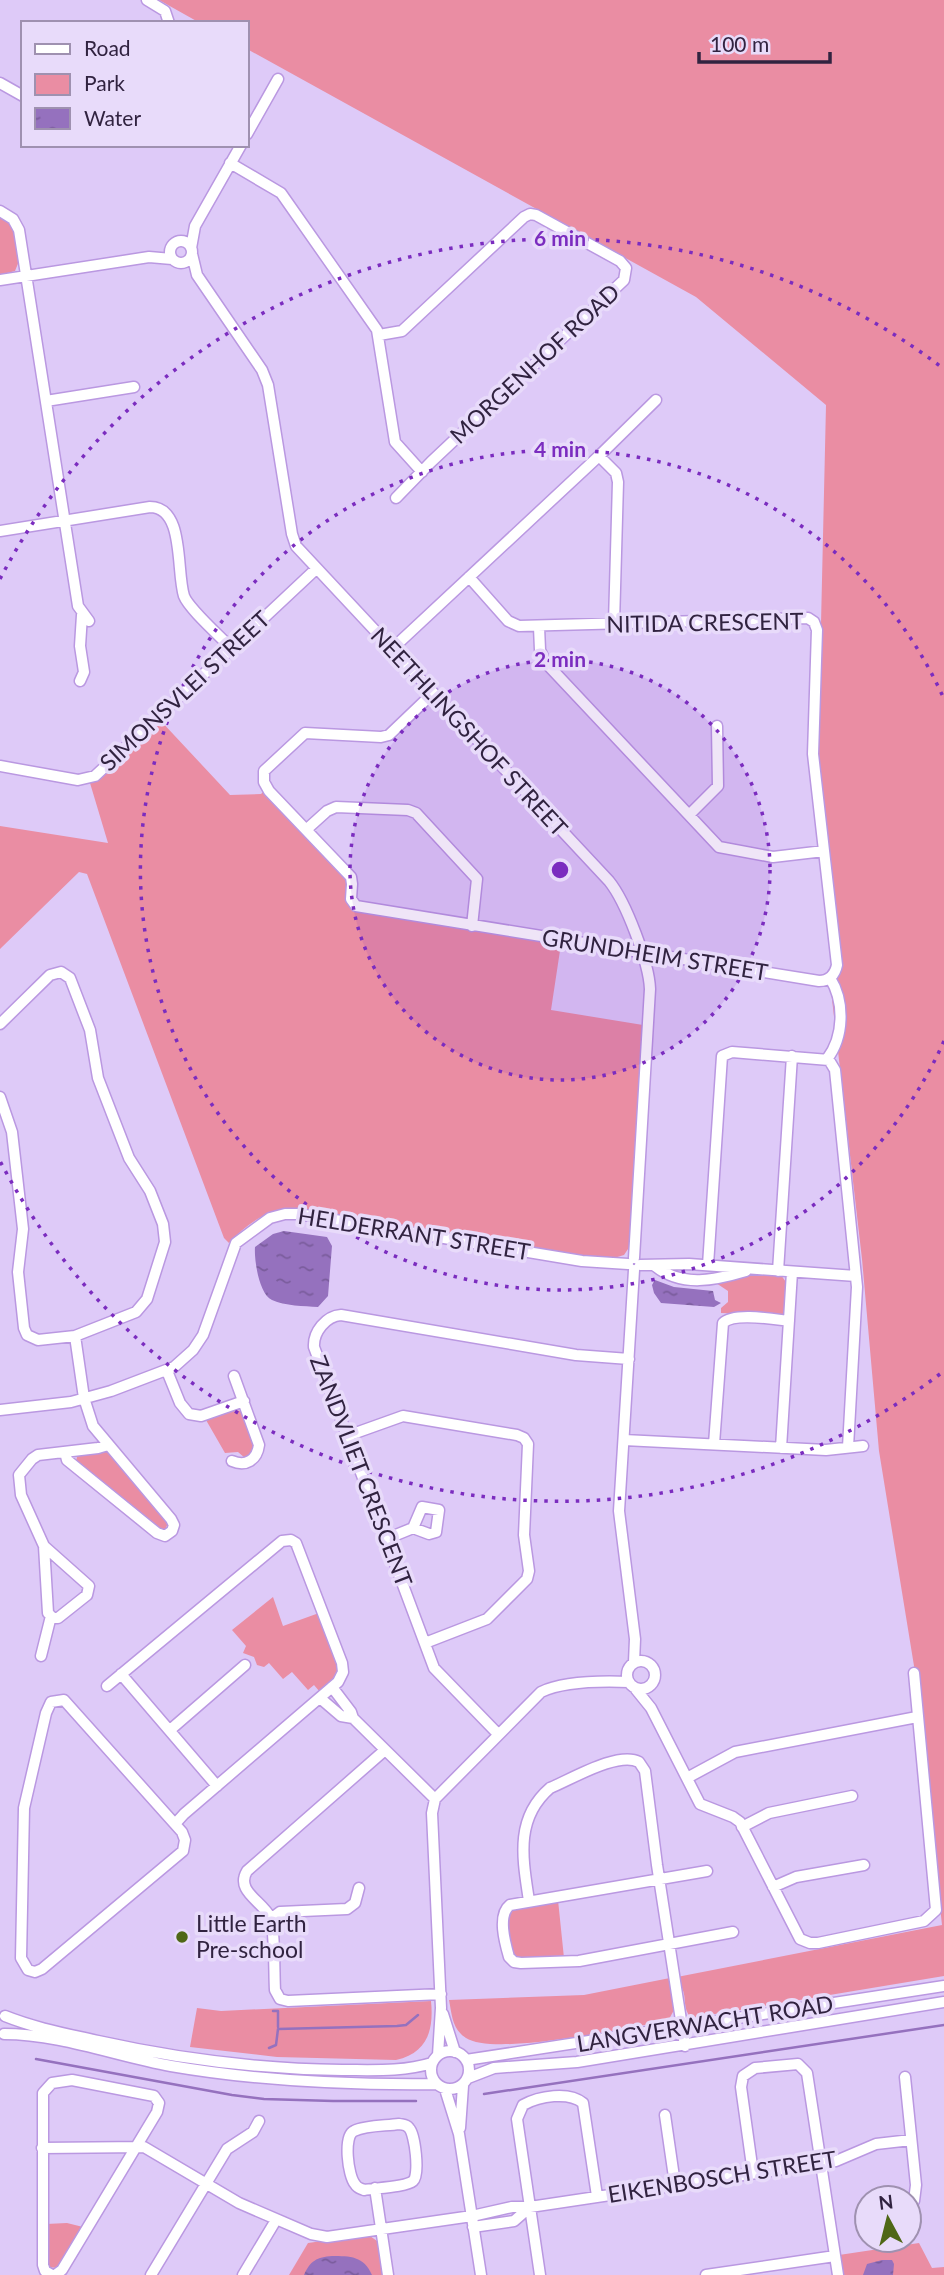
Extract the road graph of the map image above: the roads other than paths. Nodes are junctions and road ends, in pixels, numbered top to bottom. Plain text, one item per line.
1 (147, 0) edge
2 (168, 21) edge
3 (278, 79) dead end
4 (0, 83) edge
5 (21, 95) edge
6 (248, 132) edge
7 (240, 147) edge
8 (230, 163) junction
9 (0, 211) edge
10 (195, 226) junction
11 (174, 244) junction
12 (191, 251) junction
13 (149, 257) junction
14 (175, 261) junction
15 (197, 275) junction
16 (26, 276) junction
17 (0, 280) edge
18 (379, 335) junction
19 (134, 387) dead end
20 (656, 400) dead end
21 (46, 401) junction
22 (599, 456) junction
23 (422, 472) junction
24 (396, 498) dead end
25 (64, 521) junction
26 (0, 531) edge
27 (316, 569) junction
28 (469, 578) junction
29 (614, 623) junction
30 (539, 626) junction
31 (231, 648) junction
32 (392, 649) junction
33 (80, 681) dead end
34 (433, 694) junction
35 (717, 726) dead end
36 (0, 766) edge
37 (689, 815) junction
38 (307, 830) junction
39 (824, 851) junction
40 (472, 926) junction
41 (641, 953) junction
42 (830, 978) junction
43 (0, 1024) edge
44 (792, 1056) junction
45 (827, 1059) junction
46 (0, 1097) edge
47 (634, 1264) junction
48 (674, 1265) junction
49 (708, 1265) junction
50 (656, 1266) junction
51 (754, 1269) junction
52 (778, 1271) junction
53 (792, 1272) junction
54 (856, 1276) junction
55 (673, 1277) junction
56 (789, 1321) junction
57 (75, 1336) junction
58 (629, 1359) junction
59 (167, 1371) junction
60 (234, 1376) dead end
61 (84, 1398) junction
62 (244, 1401) junction
63 (0, 1410) edge
64 (347, 1436) junction
65 (624, 1440) junction
66 (714, 1444) junction
67 (108, 1445) junction
68 (863, 1446) dead end
69 (848, 1447) junction
70 (781, 1448) junction
71 (65, 1452) junction
72 (232, 1461) dead end
73 (413, 1528) dead end
74 (386, 1539) junction
75 (44, 1546) junction
76 (51, 1616) junction
77 (635, 1639) junction
78 (425, 1643) junction
79 (41, 1656) dead end
80 (649, 1662) junction
81 (245, 1665) dead end
82 (631, 1665) junction
83 (914, 1673) dead end
84 (121, 1674) junction
85 (604, 1681) junction
86 (653, 1683) junction
87 (632, 1685) junction
88 (107, 1686) dead end
89 (332, 1687) junction
90 (320, 1698) junction
91 (651, 1708) junction
92 (917, 1717) junction
93 (353, 1718) junction
94 (170, 1730) junction
95 (498, 1734) junction
96 (385, 1750) junction
97 (687, 1778) junction
98 (217, 1786) junction
99 (852, 1796) dead end
100 (435, 1799) junction
101 (175, 1824) junction
102 (743, 1827) junction
103 (863, 1865) dead end
104 (706, 1871) dead end
105 (660, 1879) junction
106 (359, 1888) dead end
107 (774, 1888) junction
108 (529, 1901) junction
109 (272, 1918) junction
110 (733, 1932) dead end
111 (669, 1944) junction
112 (944, 1986) edge
113 (441, 1994) junction
114 (944, 2002) edge
115 (442, 2008) junction
116 (3, 2011) edge
117 (682, 2028) junction
118 (1, 2038) edge
119 (685, 2046) junction
120 (456, 2052) junction
121 (435, 2059) junction
122 (466, 2060) junction
123 (905, 2077) dead end
124 (465, 2082) junction
125 (440, 2087) junction
126 (665, 2115) dead end
127 (259, 2121) dead end
128 (459, 2134) junction
129 (911, 2140) junction
130 (136, 2147) junction
131 (42, 2148) junction
132 (821, 2163) junction
133 (753, 2173) junction
134 (206, 2183) junction
135 (675, 2184) junction
136 (916, 2184) edge
137 (375, 2188) junction
138 (597, 2196) junction
139 (530, 2207) junction
140 (276, 2220) junction
141 (475, 2221) junction
142 (381, 2230) junction
143 (835, 2256) junction
144 (53, 2275) edge
145 (151, 2275) edge
146 (243, 2275) edge
147 (388, 2275) edge
148 (481, 2275) edge
149 (540, 2275) edge
150 (706, 2275) edge
151 (838, 2275) edge

1 - 2 street
3 - 6 street
4 - 5 street
7 - 8 street
8 - 10 street
8 - 18 street
9 - 16 street
10 - 11 street
10 - 12 street
11 - 12 street
11 - 13 street
11 - 14 street
12 - 14 street
12 - 15 street
13 - 14 street
13 - 16 street
14 - 15 street
15 - 27 street, NEETHLINGSHOF STREET
16 - 17 street
16 - 21 street
18 - 23 street
18 - 23 street, MORGENHOF ROAD
19 - 21 street
20 - 22 street
21 - 25 street
22 - 28 street
22 - 29 street
23 - 24 street, MORGENHOF ROAD
25 - 26 street
25 - 31 street
25 - 33 street
27 - 31 street, SIMONSVLEI STREET
27 - 32 street, NEETHLINGSHOF STREET
28 - 30 street, NITIDA CRESCENT
28 - 32 street
29 - 30 street, NITIDA CRESCENT
29 - 39 street, NITIDA CRESCENT
30 - 37 street
31 - 36 street, SIMONSVLEI STREET
32 - 34 street, NEETHLINGSHOF STREET
34 - 38 street
34 - 41 street, NEETHLINGSHOF STREET
35 - 37 street
37 - 39 street
38 - 40 street, GRUNDHEIM STREET
38 - 40 street
39 - 42 street
40 - 41 street, GRUNDHEIM STREET
41 - 42 street, GRUNDHEIM STREET
41 - 47 street, NEETHLINGSHOF STREET
42 - 45 street
43 - 57 street
44 - 45 street
44 - 49 street
44 - 52 street
45 - 54 street
46 - 57 street
47 - 50 street, HELDERRANT STREET
47 - 58 street, NEETHLINGSHOF STREET
47 - 59 street, HELDERRANT STREET
48 - 49 street, HELDERRANT STREET
48 - 50 street, HELDERRANT STREET
48 - 55 street
49 - 51 street, HELDERRANT STREET
50 - 55 street
51 - 52 street, HELDERRANT STREET
51 - 55 street
52 - 53 street, HELDERRANT STREET
53 - 54 street, HELDERRANT STREET
53 - 56 street
54 - 69 street
56 - 66 street
56 - 70 street
57 - 61 street
58 - 64 street, ZANDVLIET CRESCENT
58 - 65 street, NEETHLINGSHOF STREET
59 - 61 street, HELDERRANT STREET
59 - 62 street
60 - 62 street
61 - 63 street, HELDERRANT STREET
61 - 67 street
62 - 72 street
64 - 74 street, ZANDVLIET CRESCENT
64 - 78 street
65 - 66 street
65 - 77 street, NEETHLINGSHOF STREET
66 - 70 street
67 - 71 street
67 - 71 street
68 - 69 street
69 - 70 street
71 - 75 street
73 - 74 street
74 - 78 street, ZANDVLIET CRESCENT
75 - 76 street
75 - 76 street
76 - 79 street
77 - 80 street, NEETHLINGSHOF STREET
77 - 82 street, NEETHLINGSHOF STREET
78 - 95 street, ZANDVLIET CRESCENT
80 - 82 street
80 - 86 street
81 - 94 street
82 - 85 street
82 - 87 street
83 - 92 street
84 - 88 street
84 - 89 street
84 - 94 street
85 - 87 street
85 - 95 street
86 - 87 street
86 - 91 street
87 - 91 street
89 - 90 street
89 - 93 street
90 - 93 street
90 - 98 street
91 - 97 street
92 - 97 street
92 - 107 street
93 - 96 street
94 - 98 street
95 - 100 street
96 - 100 street
96 - 109 street
97 - 102 street
98 - 101 street
99 - 102 street
100 - 113 street
101 - 101 street
102 - 107 street
103 - 107 street
104 - 105 street
105 - 108 street
105 - 108 street
105 - 111 street
106 - 109 street
108 - 111 street
109 - 113 street
110 - 111 street
111 - 117 street
112 - 117 street, LANGVERWACHT ROAD
113 - 115 street
114 - 119 street, LANGVERWACHT ROAD
115 - 120 street
115 - 121 street
116 - 118 street
116 - 121 street
117 - 119 street
117 - 122 street, LANGVERWACHT ROAD
118 - 125 street
119 - 124 street, LANGVERWACHT ROAD
120 - 121 street
120 - 122 street
121 - 125 street
122 - 124 street
123 - 129 street
124 - 125 street
124 - 128 street
125 - 128 street
126 - 135 street
127 - 134 street
128 - 141 street
129 - 132 street, EIKENBOSCH STREET
129 - 136 street
130 - 131 street
130 - 131 street
130 - 134 street, EIKENBOSCH STREET
130 - 144 street
131 - 144 street
132 - 133 street, EIKENBOSCH STREET
132 - 133 street
132 - 143 street
133 - 135 street, EIKENBOSCH STREET
134 - 140 street, EIKENBOSCH STREET
134 - 145 street
135 - 138 street, EIKENBOSCH STREET
137 - 137 street
137 - 142 street
138 - 139 street, EIKENBOSCH STREET
138 - 139 street
139 - 141 street, EIKENBOSCH STREET
139 - 149 street
140 - 142 street, EIKENBOSCH STREET
140 - 146 street
141 - 142 street, EIKENBOSCH STREET
141 - 148 street
142 - 147 street
143 - 150 street
143 - 151 street

